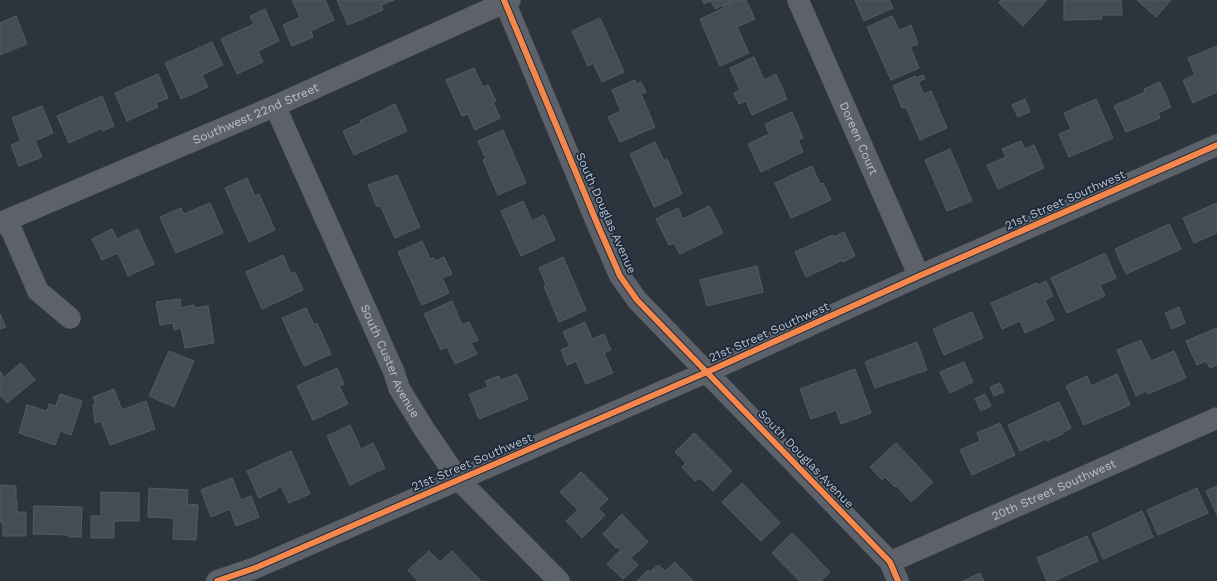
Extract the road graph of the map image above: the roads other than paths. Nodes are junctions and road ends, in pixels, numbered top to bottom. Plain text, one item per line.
1 (798, 0) edge
2 (506, 1) edge
3 (275, 106) junction
4 (1217, 144) edge
5 (3, 221) edge
6 (919, 276) junction
7 (70, 318) dead end
8 (707, 372) junction
9 (1217, 418) edge
10 (459, 480) junction
11 (890, 562) junction
12 (258, 574) edge
13 (217, 581) edge
14 (559, 581) edge
15 (898, 581) edge

1 - 6 street, Doreen Court
2 - 3 street, Southwest 22nd Street
2 - 8 street, South Douglas Avenue
3 - 5 street, Southwest 22nd Street
3 - 10 street, South Custer Avenue
4 - 6 street, 21st Street Southwest
5 - 7 street
6 - 8 street, 21st Street Southwest
8 - 10 street, 21st Street Southwest
8 - 11 street, South Douglas Avenue
9 - 11 street, 20th Street Southwest
10 - 12 street, 21st Street Southwest
10 - 14 street, South Custer Avenue
11 - 15 street, South Douglas Avenue
12 - 13 street, 21st Street Southwest

